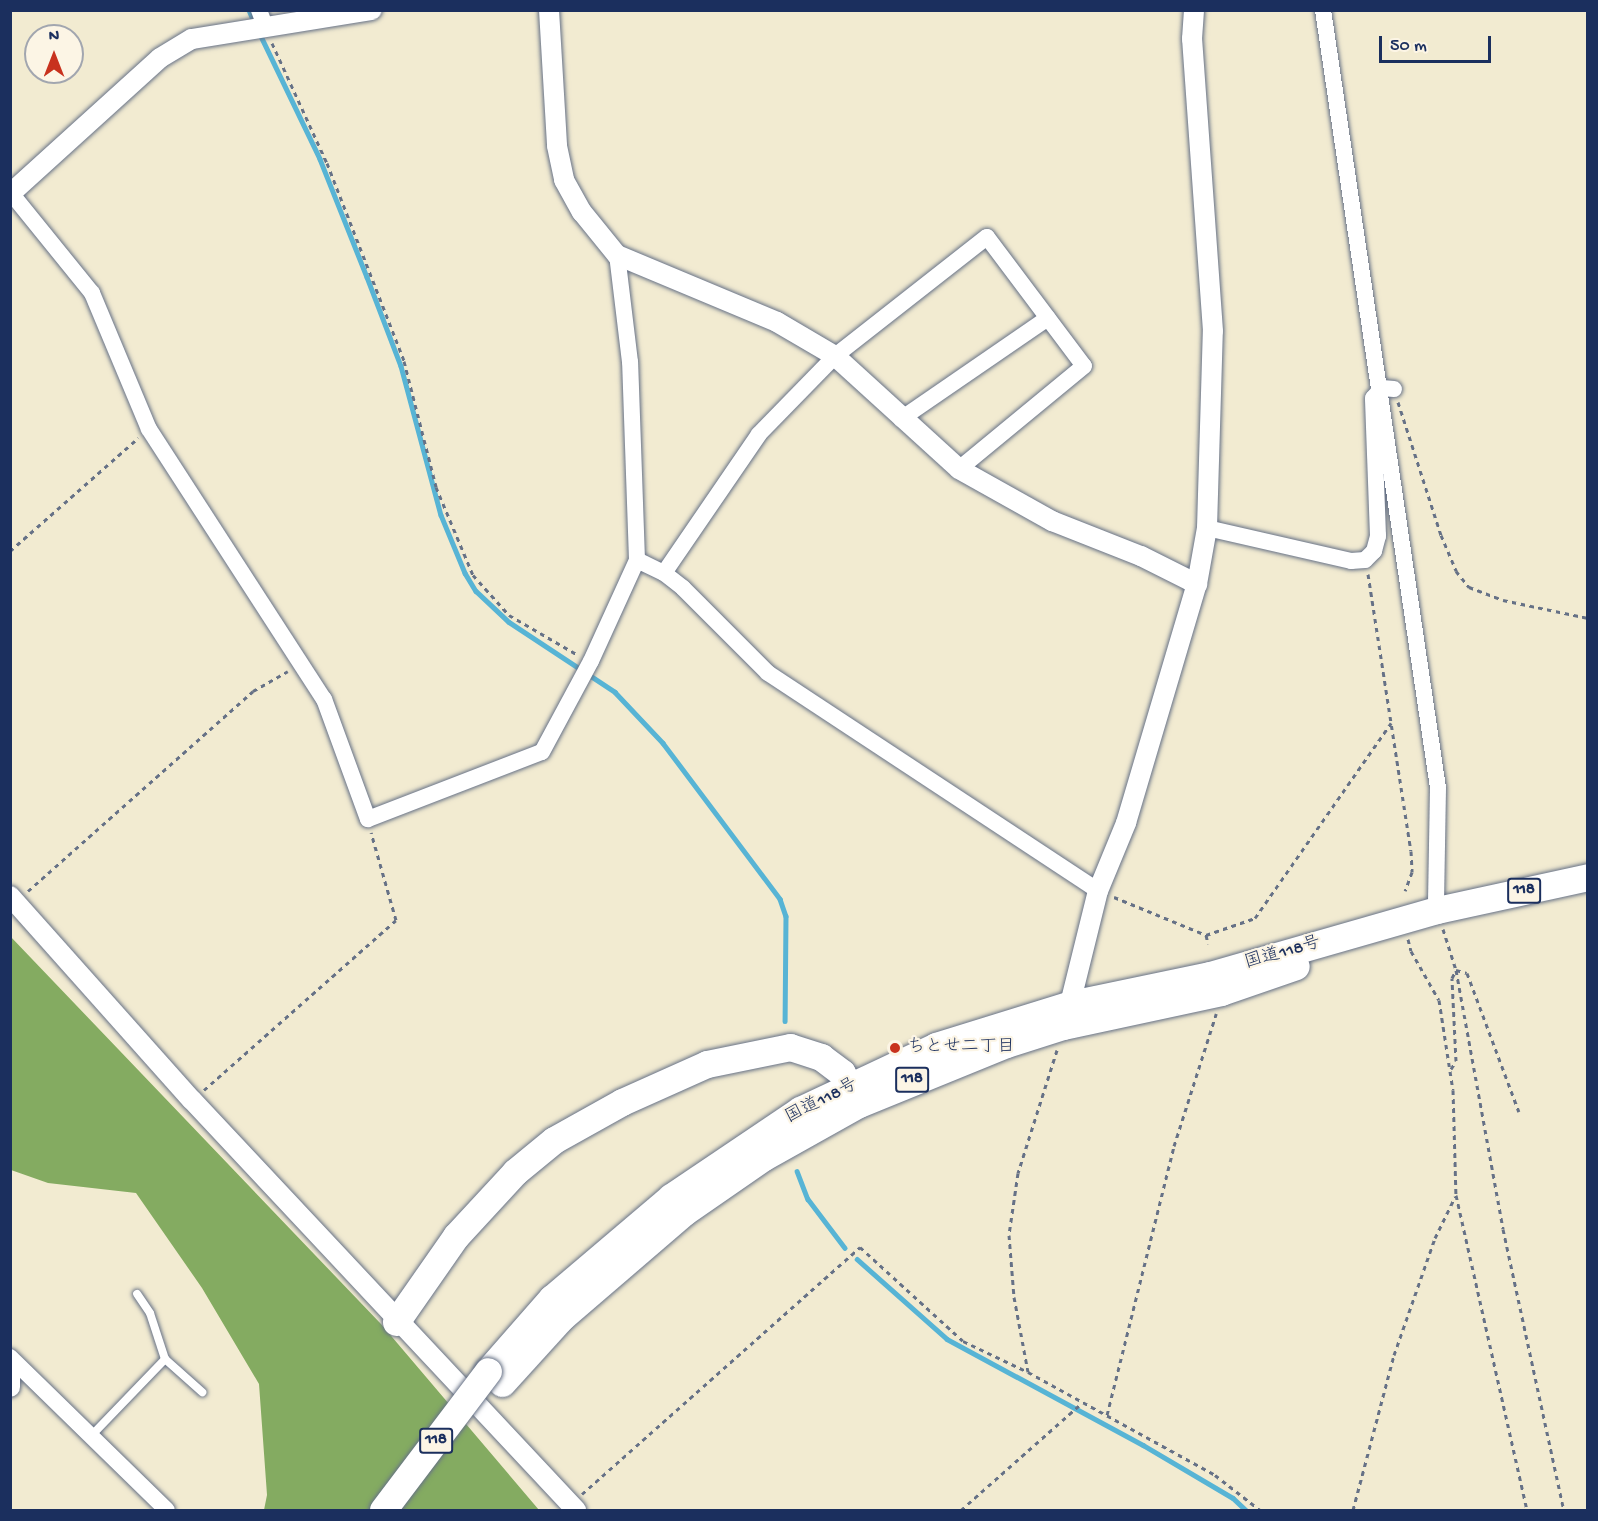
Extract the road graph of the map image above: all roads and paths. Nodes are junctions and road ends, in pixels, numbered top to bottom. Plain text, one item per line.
1 (372, 10) edge
2 (549, 10) edge
3 (1194, 10) edge
4 (1323, 10) edge
5 (258, 23) edge
6 (11, 194) edge
7 (617, 255) junction
8 (1048, 318) junction
9 (835, 356) junction
10 (1388, 389) junction
11 (901, 419) junction
12 (149, 429) junction
13 (959, 469) junction
14 (1207, 528) junction
15 (10, 551) edge
16 (637, 560) junction
17 (1365, 561) junction
18 (664, 573) junction
19 (1197, 584) junction
20 (1587, 618) edge
21 (303, 663) junction
22 (588, 667) junction
23 (1391, 723) junction
24 (368, 819) junction
25 (1587, 877) edge
26 (1098, 891) junction
27 (1406, 891) dead end
28 (14, 899) edge
29 (1445, 905) junction
30 (1403, 927) junction
31 (1206, 935) junction
32 (1208, 944) dead end
33 (1456, 970) junction
34 (1217, 1009) dead end
35 (1067, 1015) junction
36 (1451, 1069) junction
37 (855, 1095) junction
38 (192, 1100) junction
39 (1518, 1112) dead end
40 (1456, 1196) junction
41 (138, 1294) dead end
42 (396, 1322) junction
43 (10, 1357) edge
44 (165, 1359) junction
45 (10, 1367) edge
46 (1028, 1372) junction
47 (495, 1377) junction
48 (10, 1387) edge
49 (202, 1392) dead end
50 (1082, 1403) junction
51 (1107, 1416) junction
52 (92, 1436) junction
53 (574, 1508) edge
54 (168, 1510) edge
55 (383, 1510) edge
56 (406, 1510) edge
57 (961, 1510) edge
58 (1260, 1510) edge
59 (1353, 1510) edge
60 (1527, 1510) edge
61 (1564, 1510) edge

1 - 5 street
2 - 7 street
3 - 14 street
4 - 10 street
5 - 6 street
5 - 22 path
6 - 12 street
7 - 9 street
7 - 16 street
8 - 9 street
8 - 11 street
8 - 13 street
9 - 11 street
9 - 18 street
10 - 17 street
10 - 20 path
10 - 29 street
11 - 13 street
12 - 15 path
12 - 21 street
13 - 19 street
14 - 17 street
14 - 19 street
16 - 18 street
16 - 22 street
17 - 23 path
18 - 26 street
19 - 26 street
21 - 24 street
21 - 28 path
22 - 24 street
23 - 27 path
23 - 31 path
24 - 38 path
25 - 29 highway, 国道118号 / 118
26 - 31 path
26 - 35 street
28 - 38 street
29 - 30 highway, 国道118号 / 118
29 - 33 path
30 - 35 highway, 国道118号 / 118
30 - 36 path
31 - 32 path
33 - 36 path
33 - 39 path
33 - 61 path
34 - 51 path
35 - 37 highway, 国道118号 / 118
35 - 46 path
36 - 40 path
37 - 42 highway
37 - 47 highway, 国道118号 / 118
38 - 42 street
40 - 59 path
40 - 60 path
41 - 44 lane
42 - 53 street
43 - 52 street
44 - 49 lane
44 - 52 lane
45 - 48 street
46 - 50 path
46 - 53 path
47 - 55 highway, 国道118号 / 118, bridge
47 - 56 highway, 国道118号 / 118
50 - 51 path
50 - 57 path
51 - 58 path
52 - 54 street

